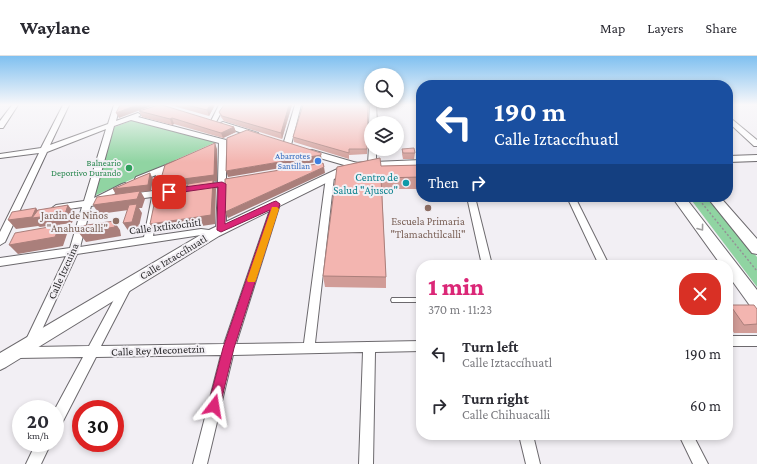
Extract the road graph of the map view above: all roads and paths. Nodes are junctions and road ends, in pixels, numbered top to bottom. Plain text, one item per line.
1 (57, 124) edge
2 (115, 124) edge
3 (159, 124) edge
4 (222, 124) edge
5 (294, 124) edge
6 (735, 124) edge
7 (110, 126) junction
8 (247, 132) junction
9 (260, 136) edge
10 (229, 140) junction
11 (757, 144) edge
12 (209, 148) edge
13 (45, 150) junction
14 (0, 156) edge
15 (372, 156) edge
16 (757, 158) edge
17 (733, 159) edge
18 (182, 160) edge
19 (347, 163) junction
20 (416, 163) edge
21 (372, 164) junction
22 (161, 169) junction
23 (326, 171) junction
24 (225, 182) junction
25 (156, 194) junction
26 (472, 202) edge
27 (573, 202) edge
28 (682, 202) edge
29 (701, 202) edge
30 (717, 202) edge
31 (89, 203) junction
32 (276, 204) junction
33 (43, 210) edge
34 (217, 231) junction
35 (148, 239) junction
36 (0, 242) edge
37 (757, 249) edge
38 (74, 250) junction
39 (486, 260) edge
40 (602, 260) edge
41 (725, 260) edge
42 (0, 262) edge
43 (733, 270) edge
44 (757, 271) edge
45 (129, 283) junction
46 (394, 300) dead end
47 (416, 300) edge
48 (757, 302) edge
49 (733, 341) edge
50 (757, 341) edge
51 (30, 344) junction
52 (369, 346) junction
53 (416, 346) edge
54 (309, 347) junction
55 (229, 348) junction
56 (92, 352) junction
57 (15, 353) junction
58 (0, 362) edge
59 (64, 405) edge
60 (527, 440) edge
61 (689, 440) edge
62 (39, 452) edge
63 (33, 464) edge
64 (200, 464) edge
65 (366, 464) edge
66 (533, 464) edge
67 (701, 464) edge

1 - 13 street
2 - 7 street
3 - 10 street
4 - 8 street
5 - 19 street
6 - 11 street
7 - 13 street
7 - 31 street, Calle Itzcuina
8 - 9 street
8 - 10 street
10 - 12 street
10 - 24 street
13 - 14 street
13 - 36 street
15 - 21 street
16 - 17 street
18 - 22 street
19 - 21 street
19 - 23 street, Calle Iztaccíhuatl
20 - 21 street
22 - 25 street
22 - 31 street
23 - 32 street, Calle Iztaccíhuatl
23 - 54 street
24 - 25 street
24 - 34 street
25 - 31 street
25 - 35 street
26 - 39 street
27 - 40 street
28 -> 41 main road
29 - 44 path
30 - 37 main road
31 - 33 street
31 - 38 street, Calle Itzcuina
32 - 34 street, Calle Iztaccíhuatl
32 - 55 street
34 - 35 street, Calle Ixtlixóchitl
34 - 45 street, Calle Iztaccíhuatl
35 - 38 street, Calle Ixtlixóchitl
38 - 42 street, Calle Ixtlixóchitl
38 - 51 street, Calle Itzcuina
43 -> 48 main road
45 - 51 street, Calle Iztaccíhuatl
45 - 56 street
46 - 47 lane
49 - 50 street
51 - 57 street, Calle Iztaccíhuatl
52 - 53 street, Calle Rey Meconetzin
52 - 54 street, Calle Rey Meconetzin
52 - 65 street
54 - 55 street, Calle Rey Meconetzin
55 - 56 street, Calle Rey Meconetzin
55 - 64 street
56 - 57 street, Calle Rey Meconetzin
56 - 59 street
57 - 58 street, Calle Iztaccíhuatl
60 - 66 street
61 - 67 street
62 - 63 street

